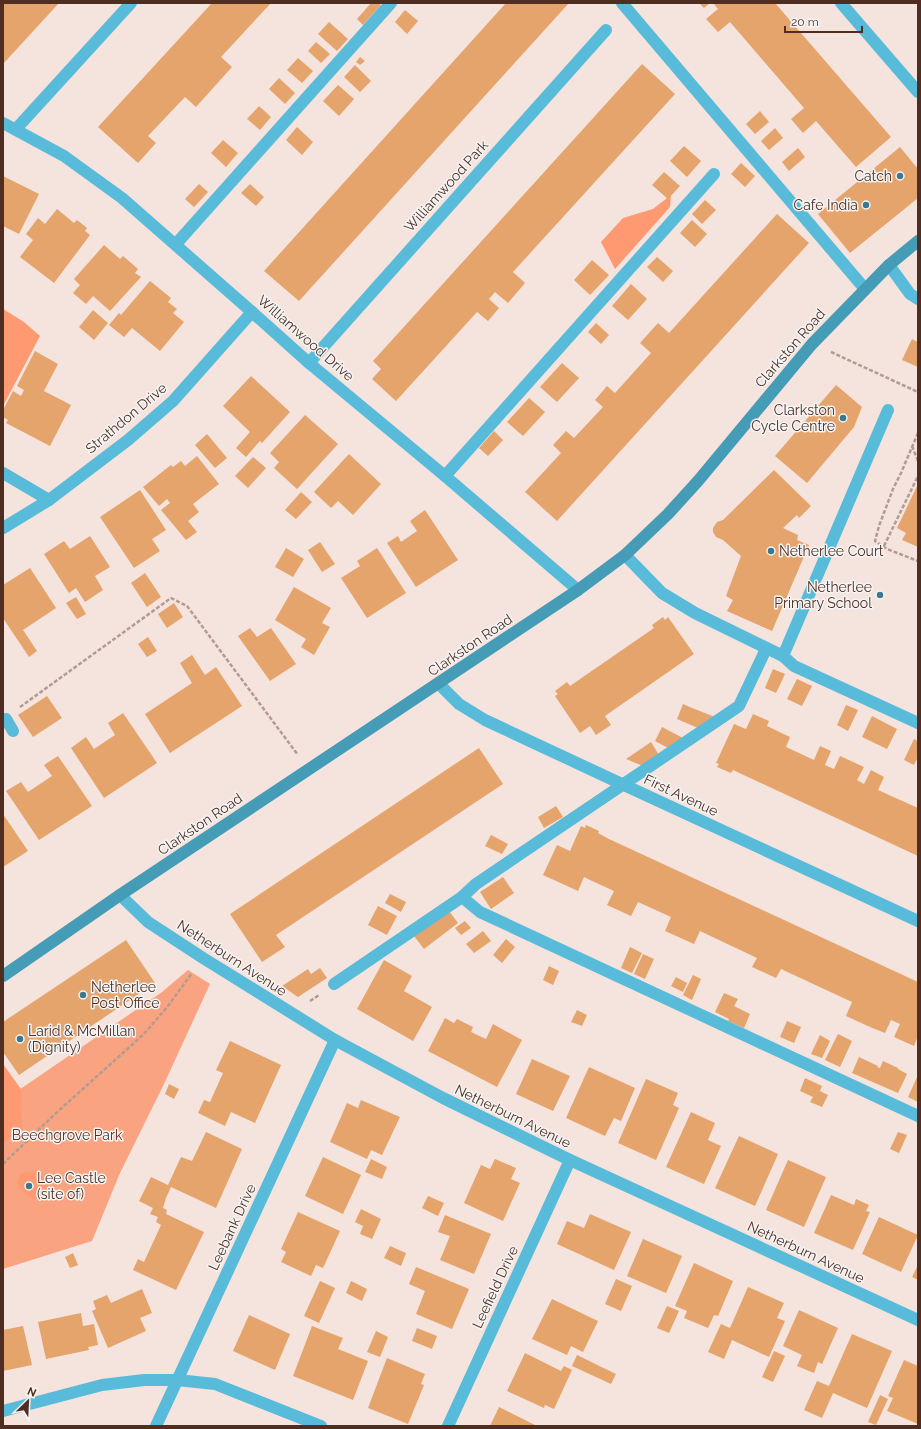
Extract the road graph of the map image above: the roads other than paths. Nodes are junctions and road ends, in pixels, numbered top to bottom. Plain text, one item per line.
1 (131, 3) edge
2 (391, 3) edge
3 (622, 3) edge
4 (841, 3) edge
5 (606, 30) dead end
6 (918, 92) edge
7 (3, 123) edge
8 (16, 129) junction
9 (714, 174) dead end
10 (918, 241) edge
11 (176, 244) junction
12 (889, 264) junction
13 (865, 289) junction
14 (918, 299) edge
15 (252, 312) junction
16 (309, 363) junction
17 (888, 410) dead end
18 (3, 473) edge
19 (445, 476) junction
20 (49, 500) junction
21 (3, 528) edge
22 (625, 555) junction
23 (578, 590) junction
24 (766, 649) junction
25 (783, 656) junction
26 (439, 684) junction
27 (4, 719) edge
28 (918, 723) edge
29 (13, 731) dead end
30 (624, 785) junction
31 (120, 894) junction
32 (462, 897) junction
33 (918, 921) edge
34 (3, 976) edge
35 (334, 984) road end
36 (335, 1040) junction
37 (918, 1116) edge
38 (570, 1160) junction
39 (918, 1320) edge
40 (177, 1380) junction
41 (3, 1411) edge
42 (156, 1426) edge
43 (321, 1426) edge
44 (448, 1426) edge

1 - 8 street
2 - 11 street
3 - 13 street
4 - 6 street
5 - 16 street, Williamwood Park
7 - 8 street, Williamwood Drive
8 - 11 street, Williamwood Drive
9 - 19 street
10 - 12 main road, Clarkston Road
11 - 15 street, Williamwood Drive
12 - 13 main road, Clarkston Road
12 - 14 street
13 - 22 main road, Clarkston Road
15 - 16 street, Williamwood Drive
15 - 20 street, Strathdon Drive
16 - 19 street, Williamwood Drive
17 - 25 street
18 - 20 street
19 - 23 street, Williamwood Drive
20 - 21 street, Strathdon Drive
22 - 23 main road, Clarkston Road
22 - 24 street
23 - 26 main road, Clarkston Road
24 - 25 street
24 - 30 street
25 - 28 street
26 - 30 street, First Avenue
26 - 31 main road, Clarkston Road
27 - 29 street
30 - 32 street
30 - 33 street, First Avenue
31 - 34 main road, Clarkston Road
31 - 36 street, Netherburn Avenue
32 - 35 street
32 - 37 street
36 - 38 street, Netherburn Avenue
36 - 40 street, Leebank Drive
38 - 39 street, Netherburn Avenue
38 - 44 street, Leefield Drive
40 - 41 street
40 - 42 street, Leebank Drive
40 - 43 street

